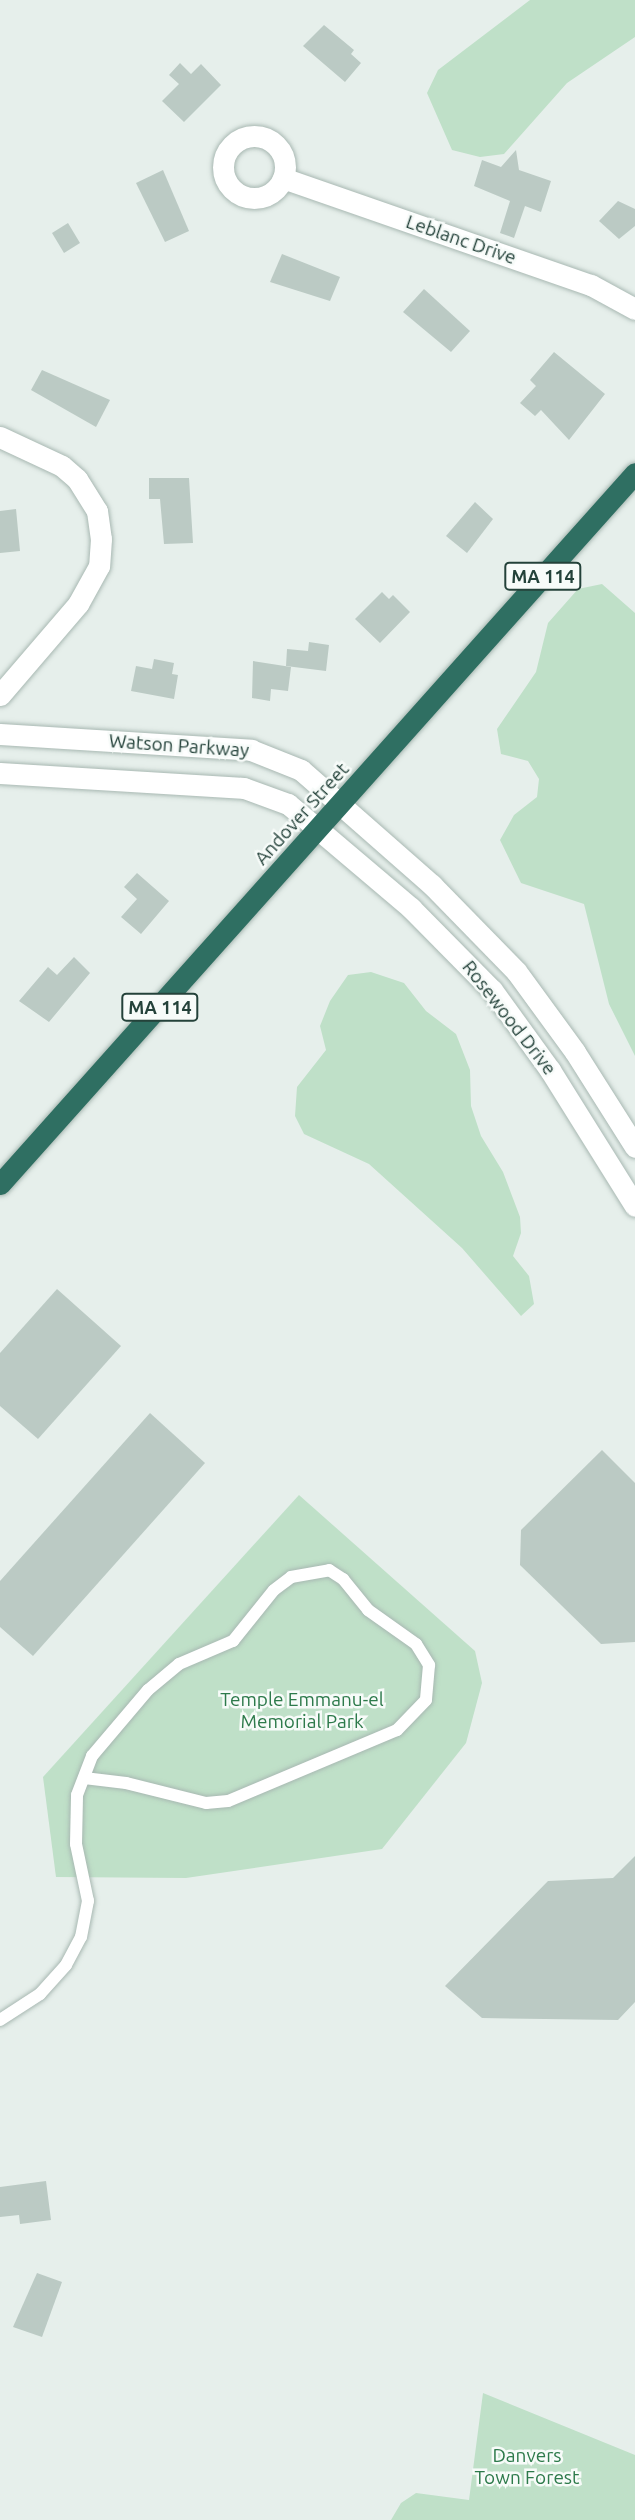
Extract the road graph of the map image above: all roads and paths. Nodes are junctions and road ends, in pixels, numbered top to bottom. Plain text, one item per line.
1 (283, 178) dead end
2 (635, 309) edge
3 (0, 437) edge
4 (635, 473) edge
5 (0, 695) edge
6 (0, 734) edge
7 (0, 773) edge
8 (341, 805) junction
9 (319, 830) junction
10 (635, 1147) edge
11 (0, 1184) edge
12 (635, 1206) edge
13 (84, 1778) junction
14 (0, 2020) edge

1 - 2 street, Leblanc Drive
3 - 5 street
4 - 8 highway, Andover Street / MA 114
6 - 8 street, Watson Parkway
7 - 9 street, Watson Parkway
8 - 9 highway, Andover Street / MA 114
8 - 10 street, Rosewood Drive
9 - 11 highway, Andover Street / MA 114
9 - 12 street, Rosewood Drive
13 - 13 lane
13 - 14 lane

